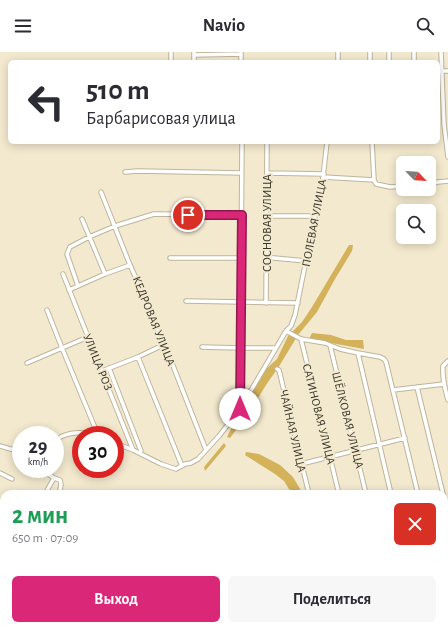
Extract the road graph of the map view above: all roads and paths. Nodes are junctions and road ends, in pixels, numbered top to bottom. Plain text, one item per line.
1 (441, 52) edge
2 (241, 53) edge
3 (194, 54) edge
4 (440, 71) edge
5 (448, 71) edge
6 (242, 144) edge
7 (267, 144) edge
8 (327, 144) edge
9 (372, 144) edge
10 (448, 158) edge
11 (125, 172) dead end
12 (242, 173) junction
13 (267, 173) junction
14 (324, 175) junction
15 (374, 180) junction
16 (448, 181) edge
17 (436, 182) edge
18 (396, 187) edge
19 (101, 192) dead end
20 (242, 215) junction
21 (267, 216) junction
22 (315, 216) junction
23 (82, 219) dead end
24 (115, 226) junction
25 (89, 237) junction
26 (170, 258) dead end
27 (242, 258) junction
28 (267, 258) junction
29 (306, 261) junction
30 (130, 265) junction
31 (63, 274) dead end
32 (104, 274) junction
33 (78, 286) junction
34 (69, 290) junction
35 (186, 301) dead end
36 (241, 303) junction
37 (266, 303) junction
38 (298, 303) junction
39 (47, 310) dead end
40 (286, 331) junction
41 (88, 337) junction
42 (301, 339) junction
43 (163, 345) junction
44 (330, 345) junction
45 (202, 347) dead end
46 (62, 348) junction
47 (240, 348) junction
48 (276, 348) junction
49 (358, 354) junction
50 (138, 357) junction
51 (448, 361) edge
52 (27, 363) dead end
53 (109, 368) junction
54 (277, 369) dead end
55 (102, 371) junction
56 (444, 384) junction
57 (417, 387) junction
58 (393, 390) junction
59 (448, 400) edge
60 (240, 409) junction
61 (94, 426) edge
62 (405, 438) junction
63 (380, 444) junction
64 (0, 446) edge
65 (124, 446) edge
66 (12, 449) edge
67 (133, 450) junction
68 (206, 450) junction
69 (141, 451) dead end
70 (355, 451) junction
71 (330, 457) junction
72 (301, 464) junction
73 (182, 466) junction
74 (0, 473) edge
75 (54, 478) joint
76 (12, 479) dead end
77 (47, 490) edge
78 (60, 490) edge
79 (307, 490) edge
80 (338, 490) edge
81 (365, 490) edge
82 (390, 490) edge
83 (417, 490) edge
84 (443, 490) edge
85 (0, 540) edge
86 (0, 557) edge

1 - 4 street
2 - 3 street
4 - 5 street
4 - 10 street
6 - 12 street
7 - 13 street, СОСНОВАЯ УЛИЦА
8 - 14 street, ПОЛЕВАЯ УЛИЦА
9 - 15 street
11 - 12 street
12 - 20 street
13 - 14 street
13 - 21 street, СОСНОВАЯ УЛИЦА
14 - 15 street
14 - 22 street, ПОЛЕВАЯ УЛИЦА
15 - 18 street
16 - 17 street
19 - 24 street, КЕДРОВАЯ УЛИЦА
20 - 24 street
20 - 27 street
21 - 22 street
21 - 28 street, СОСНОВАЯ УЛИЦА
22 - 29 street, ПОЛЕВАЯ УЛИЦА
23 - 25 street
24 - 25 street
24 - 30 street, КЕДРОВАЯ УЛИЦА
25 - 32 street
25 - 33 street
26 - 27 street
27 - 36 street
28 - 29 street
28 - 37 street, СОСНОВАЯ УЛИЦА
29 - 38 street, ПОЛЕВАЯ УЛИЦА
30 - 32 street
30 - 43 street, КЕДРОВАЯ УЛИЦА
31 - 34 street, УЛИЦА РОЗ
32 - 33 street
33 - 34 street
34 - 41 street, УЛИЦА РОЗ
35 - 36 street
36 - 37 street
36 - 47 street
37 - 38 street
38 - 40 street, ПОЛЕВАЯ УЛИЦА
39 - 46 street
40 - 42 street
40 - 48 street, ПОЛЕВАЯ УЛИЦА
41 - 46 street
41 - 55 street, УЛИЦА РОЗ
42 - 44 street
42 - 71 street, САТИНОВАЯ УЛИЦА
43 - 50 street
43 - 68 street, КЕДРОВАЯ УЛИЦА
44 - 49 street
44 - 70 street, ШЁЛКОВАЯ УЛИЦА
45 - 47 street
46 - 52 street
46 - 61 street
47 - 48 street
47 - 60 street
48 - 60 street, ПОЛЕВАЯ УЛИЦА
49 - 58 street
49 - 63 street
50 - 53 street
50 - 73 street
51 - 56 street
53 - 55 street
53 - 69 street, УЛИЦА РОЗ
54 - 72 street, ЧАЙНАЯ УЛИЦА
55 - 67 street, УЛИЦА РОЗ
56 - 57 street
56 - 59 street
57 - 58 street
57 - 84 street
58 - 62 street
60 - 68 street, ПОЛЕВАЯ УЛИЦА
62 - 63 street
62 - 83 street
63 - 70 street
63 - 82 street
64 - 66 street
65 - 67 street
67 - 73 street
68 - 73 street, ПОЛЕВАЯ УЛИЦА
70 - 71 street
70 - 81 street, ШЁЛКОВАЯ УЛИЦА
71 - 72 street
71 - 80 street, САТИНОВАЯ УЛИЦА
72 - 79 street, ЧАЙНАЯ УЛИЦА
74 - 76 street
75 - 77 street
75 - 78 street
85 - 86 street

